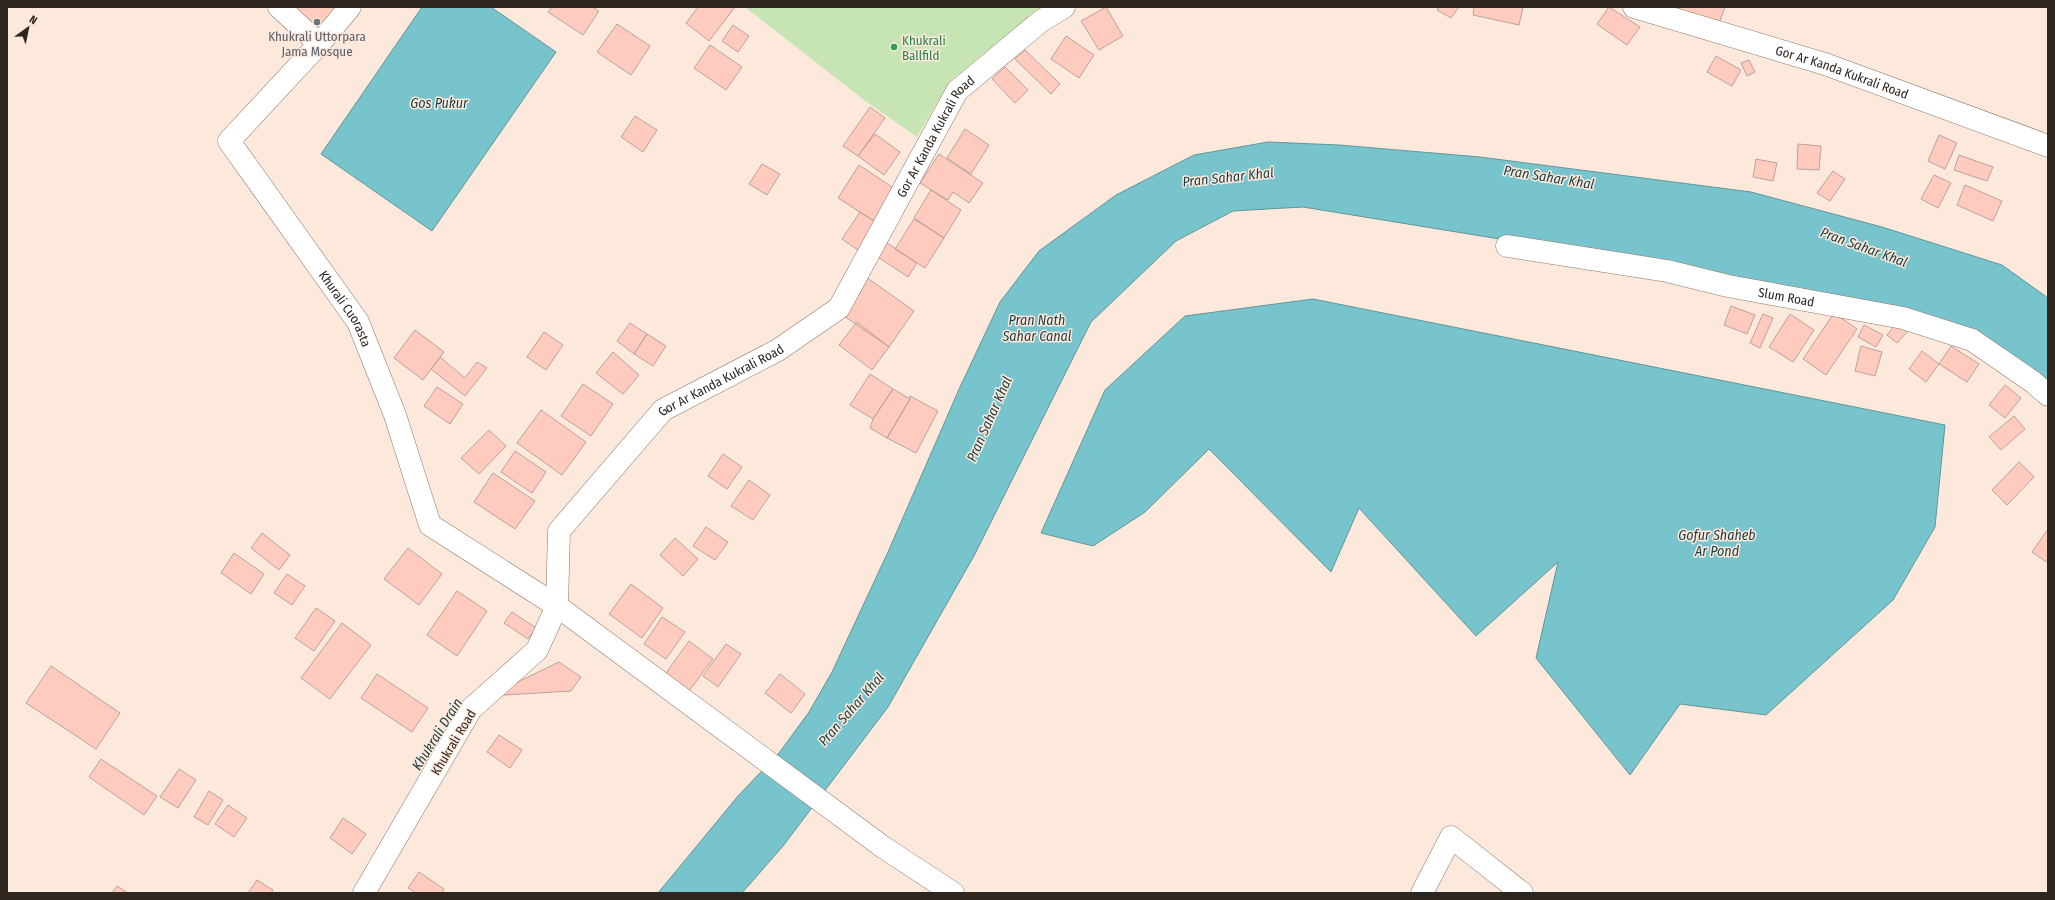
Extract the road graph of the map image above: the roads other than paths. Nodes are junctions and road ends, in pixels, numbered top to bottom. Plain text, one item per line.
1 (279, 7) edge
2 (350, 7) edge
3 (1064, 7) edge
4 (1634, 7) edge
5 (319, 44) junction
6 (2048, 146) edge
7 (1507, 246) dead end
8 (2048, 395) edge
9 (557, 606) junction
10 (364, 893) edge
11 (953, 893) edge
12 (1422, 893) edge
13 (1522, 893) edge

1 - 5 street
2 - 5 street, Khurali Cuorasta
3 - 9 street, Gor Ar Kanda Kukrali Road
4 - 6 street, Gor Ar Kanda Kukrali Road
5 - 9 street, Khurali Cuorasta
7 - 8 street, Slum Road
9 - 10 street, Khukrali Road
9 - 11 street
12 - 13 street

